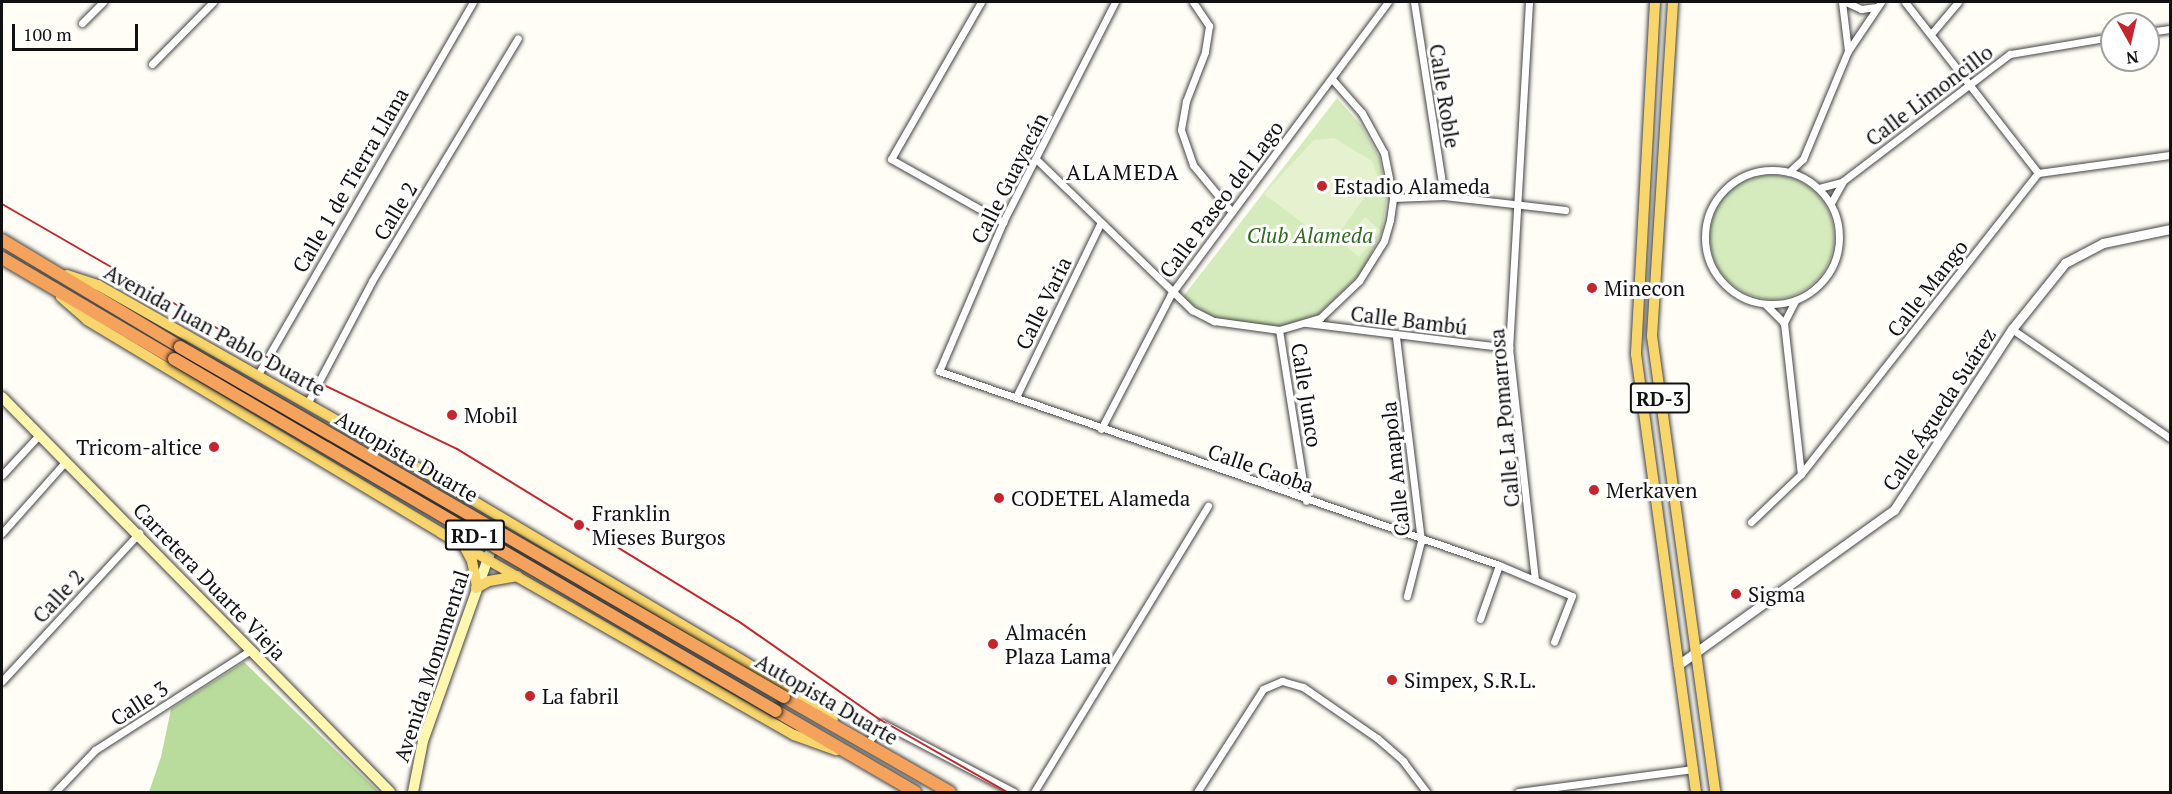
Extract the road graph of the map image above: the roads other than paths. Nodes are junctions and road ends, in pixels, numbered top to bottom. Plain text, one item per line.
1 (103, 2) edge
2 (213, 2) edge
3 (473, 2) edge
4 (981, 2) edge
5 (1114, 2) edge
6 (1194, 2) edge
7 (1388, 2) edge
8 (1414, 2) edge
9 (1529, 2) edge
10 (1655, 2) edge
11 (1673, 2) edge
12 (1844, 2) edge
13 (1905, 2) edge
14 (1958, 2) edge
15 (1880, 4) edge
16 (82, 23) dead end
17 (1931, 34) junction
18 (518, 38) dead end
19 (2100, 39) edge
20 (1848, 51) junction
21 (152, 64) dead end
22 (1332, 80) junction
23 (1971, 84) junction
24 (2170, 155) edge
25 (1803, 159) junction
26 (1037, 160) junction
27 (1789, 172) junction
28 (2038, 173) junction
29 (1806, 178) junction
30 (1843, 181) junction
31 (1819, 188) junction
32 (1444, 196) junction
33 (1393, 198) junction
34 (1831, 203) junction
35 (1517, 207) junction
36 (1565, 210) dead end
37 (1231, 211) junction
38 (1003, 222) junction
39 (1100, 224) junction
40 (2170, 229) edge
41 (2, 240) edge
42 (2, 258) edge
43 (51, 270) junction
44 (48, 285) junction
45 (1171, 294) junction
46 (1796, 300) junction
47 (1765, 304) junction
48 (1306, 323) junction
49 (1784, 323) junction
50 (2012, 329) junction
51 (1279, 330) junction
52 (1396, 337) junction
53 (1509, 348) junction
54 (939, 371) joint
55 (257, 376) junction
56 (2, 397) edge
57 (1016, 397) junction
58 (307, 404) junction
59 (1101, 429) junction
60 (39, 435) junction
61 (2170, 438) edge
62 (65, 462) junction
63 (1801, 474) junction
64 (2, 476) edge
65 (1306, 501) junction
66 (1208, 506) dead end
67 (502, 519) junction
68 (1751, 522) dead end
69 (2, 533) edge
70 (139, 533) junction
71 (1421, 541) junction
72 (464, 546) junction
73 (487, 558) junction
74 (1499, 565) junction
75 (519, 576) junction
76 (1535, 580) junction
77 (476, 587) junction
78 (1407, 596) dead end
79 (1480, 620) dead end
80 (1554, 642) dead end
81 (249, 651) junction
82 (1697, 652) junction
83 (1678, 665) junction
84 (2, 681) edge
85 (846, 732) junction
86 (867, 744) junction
87 (852, 756) junction
88 (1693, 769) junction
89 (55, 792) edge
90 (390, 792) edge
91 (413, 792) edge
92 (915, 792) edge
93 (950, 792) edge
94 (1014, 792) edge
95 (1034, 792) edge
96 (1197, 792) edge
97 (1426, 792) edge
98 (1518, 792) edge
99 (1696, 792) edge
100 (1715, 792) edge

1 - 16 street
2 - 21 street
3 - 55 street, Calle 1 de Tierra Llana
4 - 38 street
5 - 26 street, Calle Guayacán
6 - 37 street
7 - 22 street, Calle Paseo del Lago
8 - 32 street, Calle Roble
9 - 35 street, Calle La Pomarrosa
10 - 83 main road, RD-3
11 - 82 main road, RD-3
12 - 15 street
12 - 20 street
13 - 17 street
14 - 17 street
15 - 20 street
17 - 23 street
18 - 58 street, Calle 2
19 - 23 street, Calle Limoncillo
20 - 25 street
22 - 33 street
22 - 37 street, Calle Paseo del Lago
23 - 28 street
23 - 30 street, Calle Limoncillo
24 - 28 street
25 - 27 street
25 - 29 street
26 - 38 street, Calle Guayacán
26 - 39 street
27 - 29 street
27 - 47 street
28 - 63 street, Calle Mango
29 - 31 street
30 - 31 street, Calle Limoncillo
30 - 34 street, Calle Limoncillo
31 - 34 street
32 - 33 street
32 - 35 street
33 - 48 street
34 - 46 street
35 - 36 street
35 - 53 street, Calle La Pomarrosa
37 - 45 street, Calle Paseo del Lago
38 - 54 street, Calle Guayacán
39 - 45 street
39 - 57 street, Calle Varia
40 - 50 street, Calle Águeda Suárez
41 - 43 highway, Autopista Duarte / RD-1
42 - 44 highway, Autopista Duarte / RD-1
43 - 55 main road, Avenida Juan Pablo Duarte
43 - 85 highway, Autopista Duarte / RD-1, bridge
44 - 72 main road, Autopista Duarte
44 - 87 highway, Autopista Duarte / RD-1, bridge
45 - 51 street
45 - 59 street, Calle Paseo del Lago
46 - 47 street
46 - 49 street
47 - 49 street
48 - 51 street
48 - 52 street, Calle Bambú
49 - 63 street
50 - 61 street
50 - 82 street, Calle Águeda Suárez
51 - 65 street, Calle Junco
52 - 53 street, Calle Bambú
52 - 71 street, Calle Amapola
53 - 76 street, Calle La Pomarrosa
54 - 57 street, Calle Caoba
55 - 58 main road, Avenida Juan Pablo Duarte
56 - 60 main road, Carretera Duarte Vieja
57 - 59 street, Calle Caoba
58 - 67 main road, Avenida Juan Pablo Duarte
59 - 65 street, Calle Caoba
60 - 62 main road, Carretera Duarte Vieja
60 - 64 street
62 - 69 street
62 - 70 main road, Carretera Duarte Vieja
63 - 68 street, Calle Mango
65 - 71 street, Calle Caoba
66 - 95 street
67 - 73 main road, Avenida Monumental
67 - 85 main road, Avenida Juan Pablo Duarte
70 - 81 main road, Carretera Duarte Vieja
70 - 84 street, Calle 2
71 - 74 street, Calle Caoba
71 - 78 street, Calle Amapola
72 - 73 main road, Autopista Duarte
72 - 77 main road
73 - 75 main road, Autopista Duarte
73 - 77 main road, Avenida Monumental
74 - 76 street, Calle Caoba
74 - 79 street
75 - 77 main road
75 - 87 main road, Autopista Duarte
76 - 80 street, Calle Caoba
77 - 91 main road, Avenida Monumental
81 - 89 street, Calle 3
81 - 90 main road, Carretera Duarte Vieja
82 - 83 street, Calle Águeda Suárez
82 - 100 main road, RD-3
83 - 88 main road, RD-3
85 - 86 highway, Autopista Duarte / RD-1
86 - 93 highway, Autopista Duarte / RD-1
86 - 94 street
87 - 92 highway, Autopista Duarte / RD-1
88 - 98 street
88 - 99 main road, RD-3
96 - 97 street

